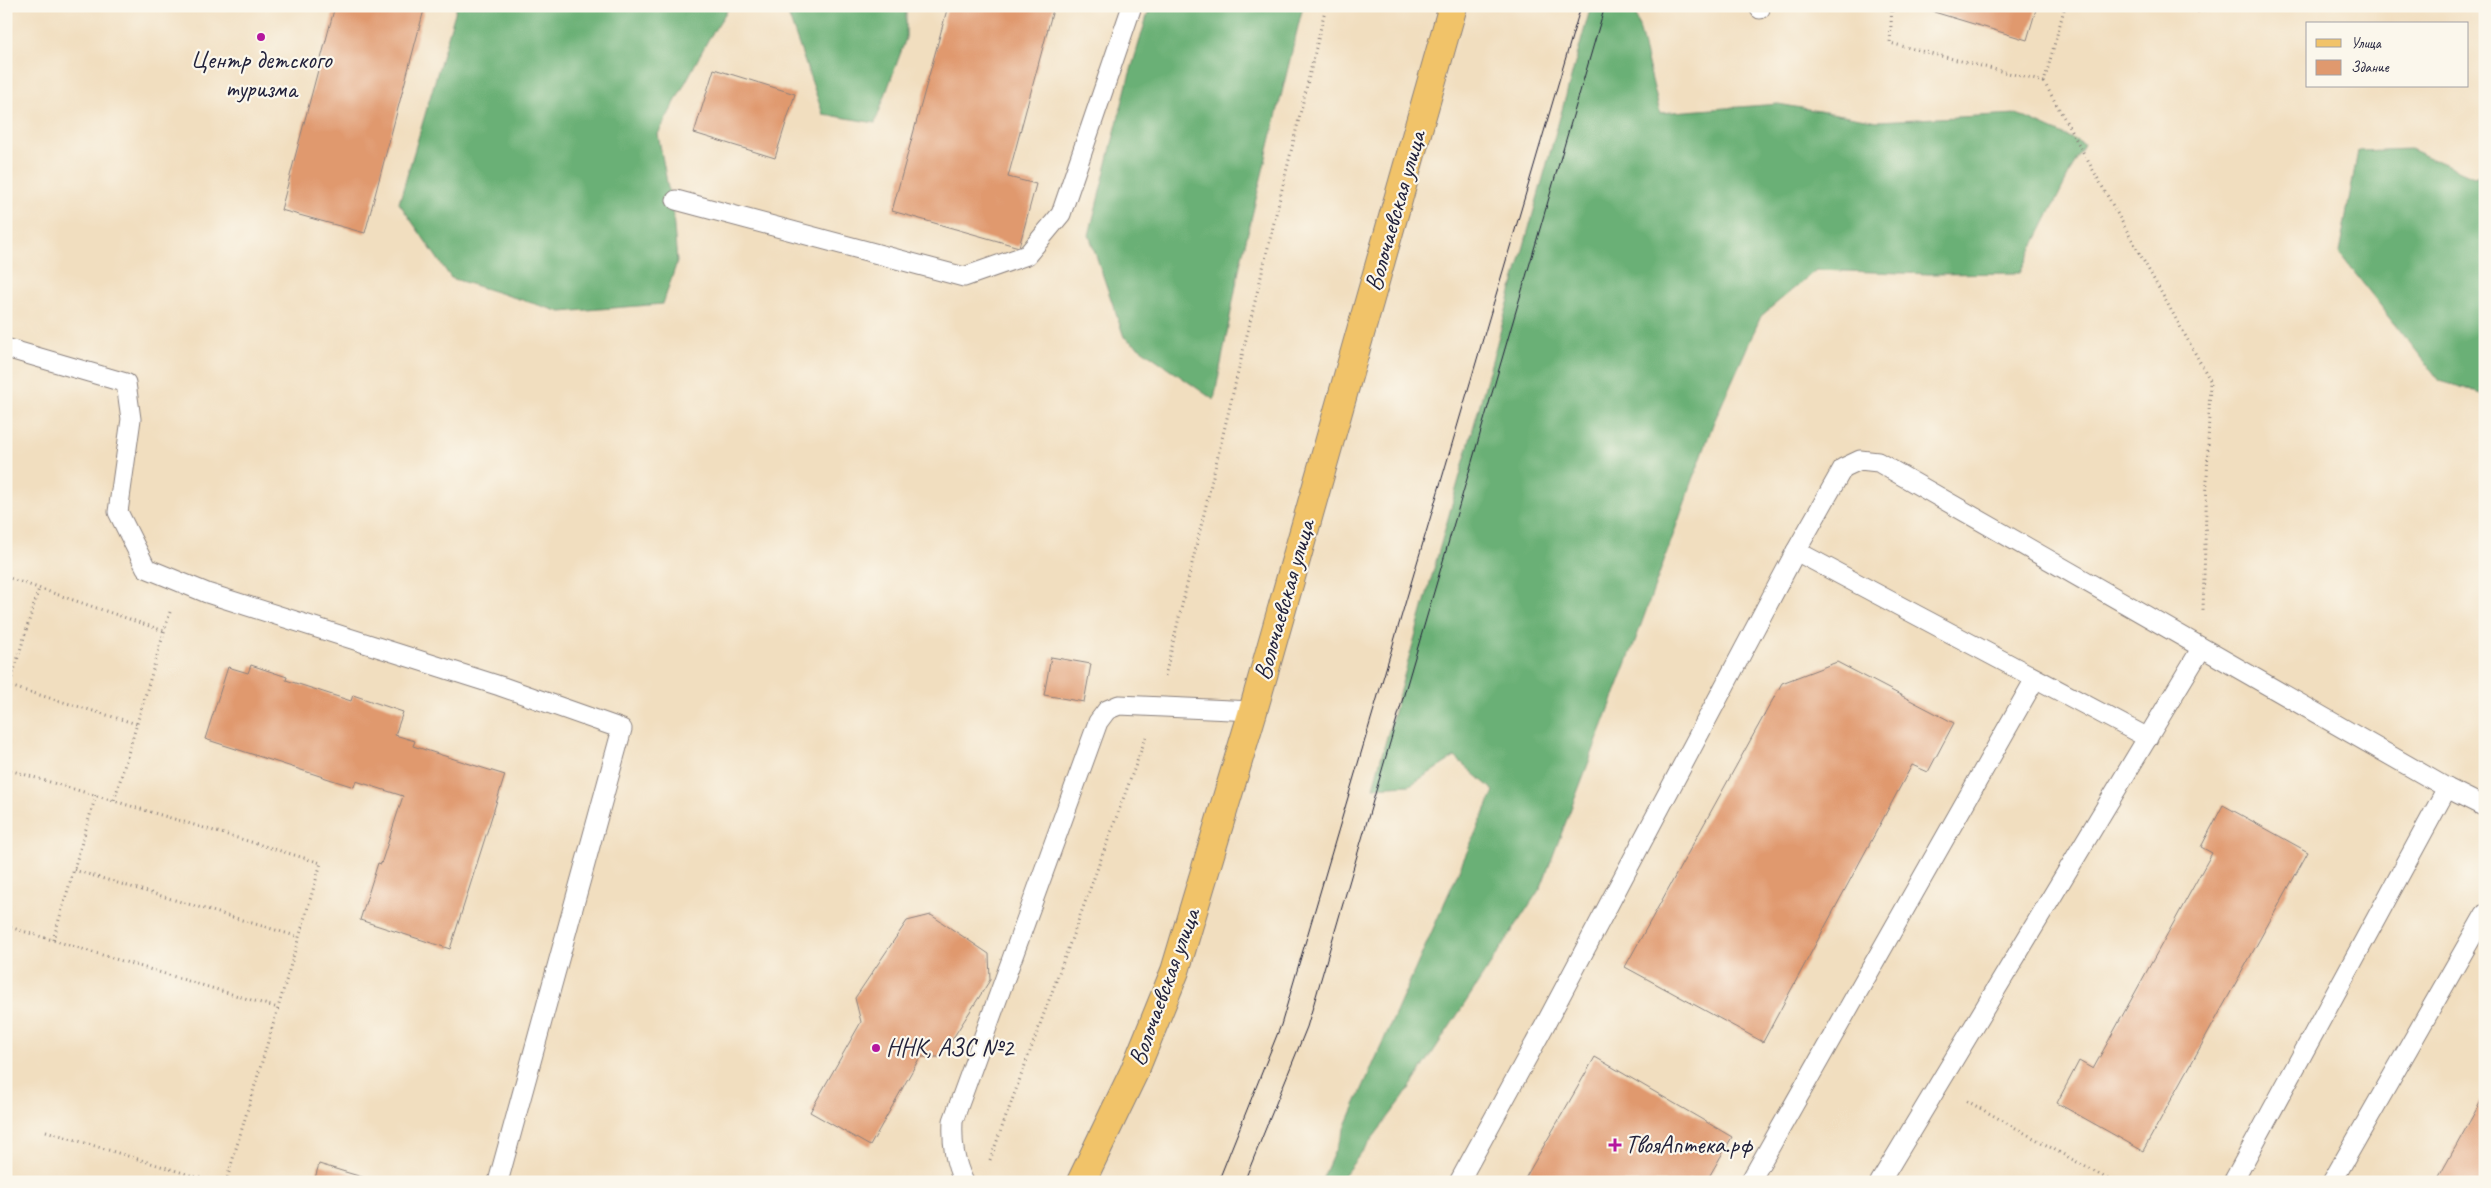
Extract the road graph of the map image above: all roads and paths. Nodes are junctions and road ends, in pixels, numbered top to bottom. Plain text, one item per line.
1 (1132, 6) edge
2 (1326, 6) edge
3 (1454, 6) edge
4 (1892, 6) edge
5 (2065, 6) edge
6 (2044, 82) junction
7 (676, 200) dead end
8 (6, 348) edge
9 (1796, 551) junction
10 (6, 577) edge
11 (179, 581) junction
12 (38, 588) junction
13 (164, 631) junction
14 (2201, 649) junction
15 (2036, 679) junction
16 (8, 686) edge
17 (6, 697) edge
18 (1156, 707) junction
19 (1253, 710) junction
20 (137, 724) junction
21 (2148, 738) junction
22 (6, 768) edge
23 (2447, 788) junction
24 (96, 796) junction
25 (114, 801) junction
26 (2485, 807) edge
27 (74, 870) junction
28 (2485, 914) edge
29 (6, 926) edge
30 (299, 937) junction
31 (53, 940) junction
32 (278, 1008) junction
33 (1944, 1076) junction
34 (46, 1131) dead end
35 (987, 1164) dead end
36 (213, 1182) edge
37 (226, 1182) edge
38 (498, 1182) edge
39 (964, 1182) edge
40 (1081, 1182) edge
41 (1459, 1182) edge
42 (1750, 1182) edge
43 (1880, 1182) edge
44 (2113, 1182) edge
45 (2233, 1182) edge
46 (2332, 1182) edge

1 - 7 lane
2 - 18 path
3 - 19 main road, Волочаевская улица
4 - 6 path
5 - 6 path
6 - 14 path
8 - 11 lane
9 - 14 lane
9 - 15 lane
9 - 41 lane
10 - 12 path
11 - 13 path
11 - 38 lane
12 - 13 path
12 - 16 path
13 - 20 path
14 - 21 lane
14 - 23 lane
15 - 21 lane
15 - 42 lane
16 - 17 path
16 - 20 path
18 - 19 lane
18 - 35 path
18 - 39 lane
19 - 40 main road, Волочаевская улица
20 - 25 path
21 - 33 lane
22 - 24 path
23 - 26 lane
23 - 45 lane
24 - 25 path
24 - 27 path
25 - 30 path
27 - 30 path
27 - 31 path
28 - 46 lane
29 - 31 path
30 - 32 path
31 - 32 path
32 - 37 path
33 - 43 lane
33 - 44 path
34 - 36 path

